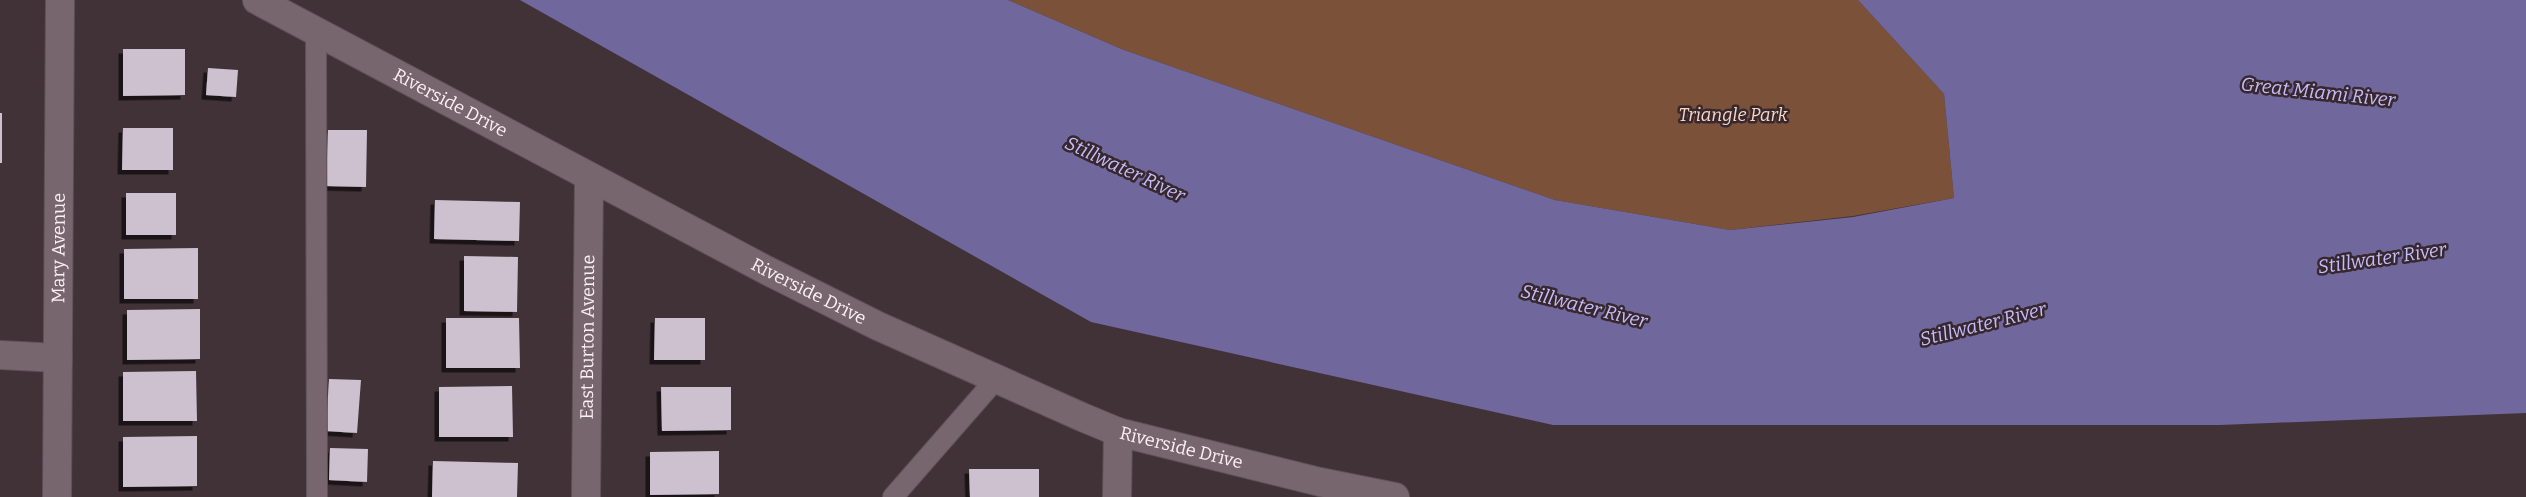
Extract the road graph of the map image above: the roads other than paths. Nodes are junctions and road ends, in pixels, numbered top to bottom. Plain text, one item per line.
1 (60, 0) edge
2 (257, 0) edge
3 (316, 32) junction
4 (590, 178) junction
5 (0, 355) edge
6 (58, 358) junction
7 (997, 378) junction
8 (1118, 432) junction
9 (1379, 495) edge
10 (57, 497) edge
11 (317, 497) edge
12 (586, 497) edge
13 (893, 497) edge
14 (1117, 497) edge

1 - 6 main road, Mary Avenue
2 - 3 main road, Riverside Drive
3 - 4 main road, Riverside Drive
3 - 11 lane
4 - 7 main road, Riverside Drive
4 - 12 main road, East Burton Avenue
5 - 6 main road
6 - 10 main road, Mary Avenue
7 - 8 main road, Riverside Drive
7 - 13 lane
8 - 9 main road, Riverside Drive
8 - 14 main road

